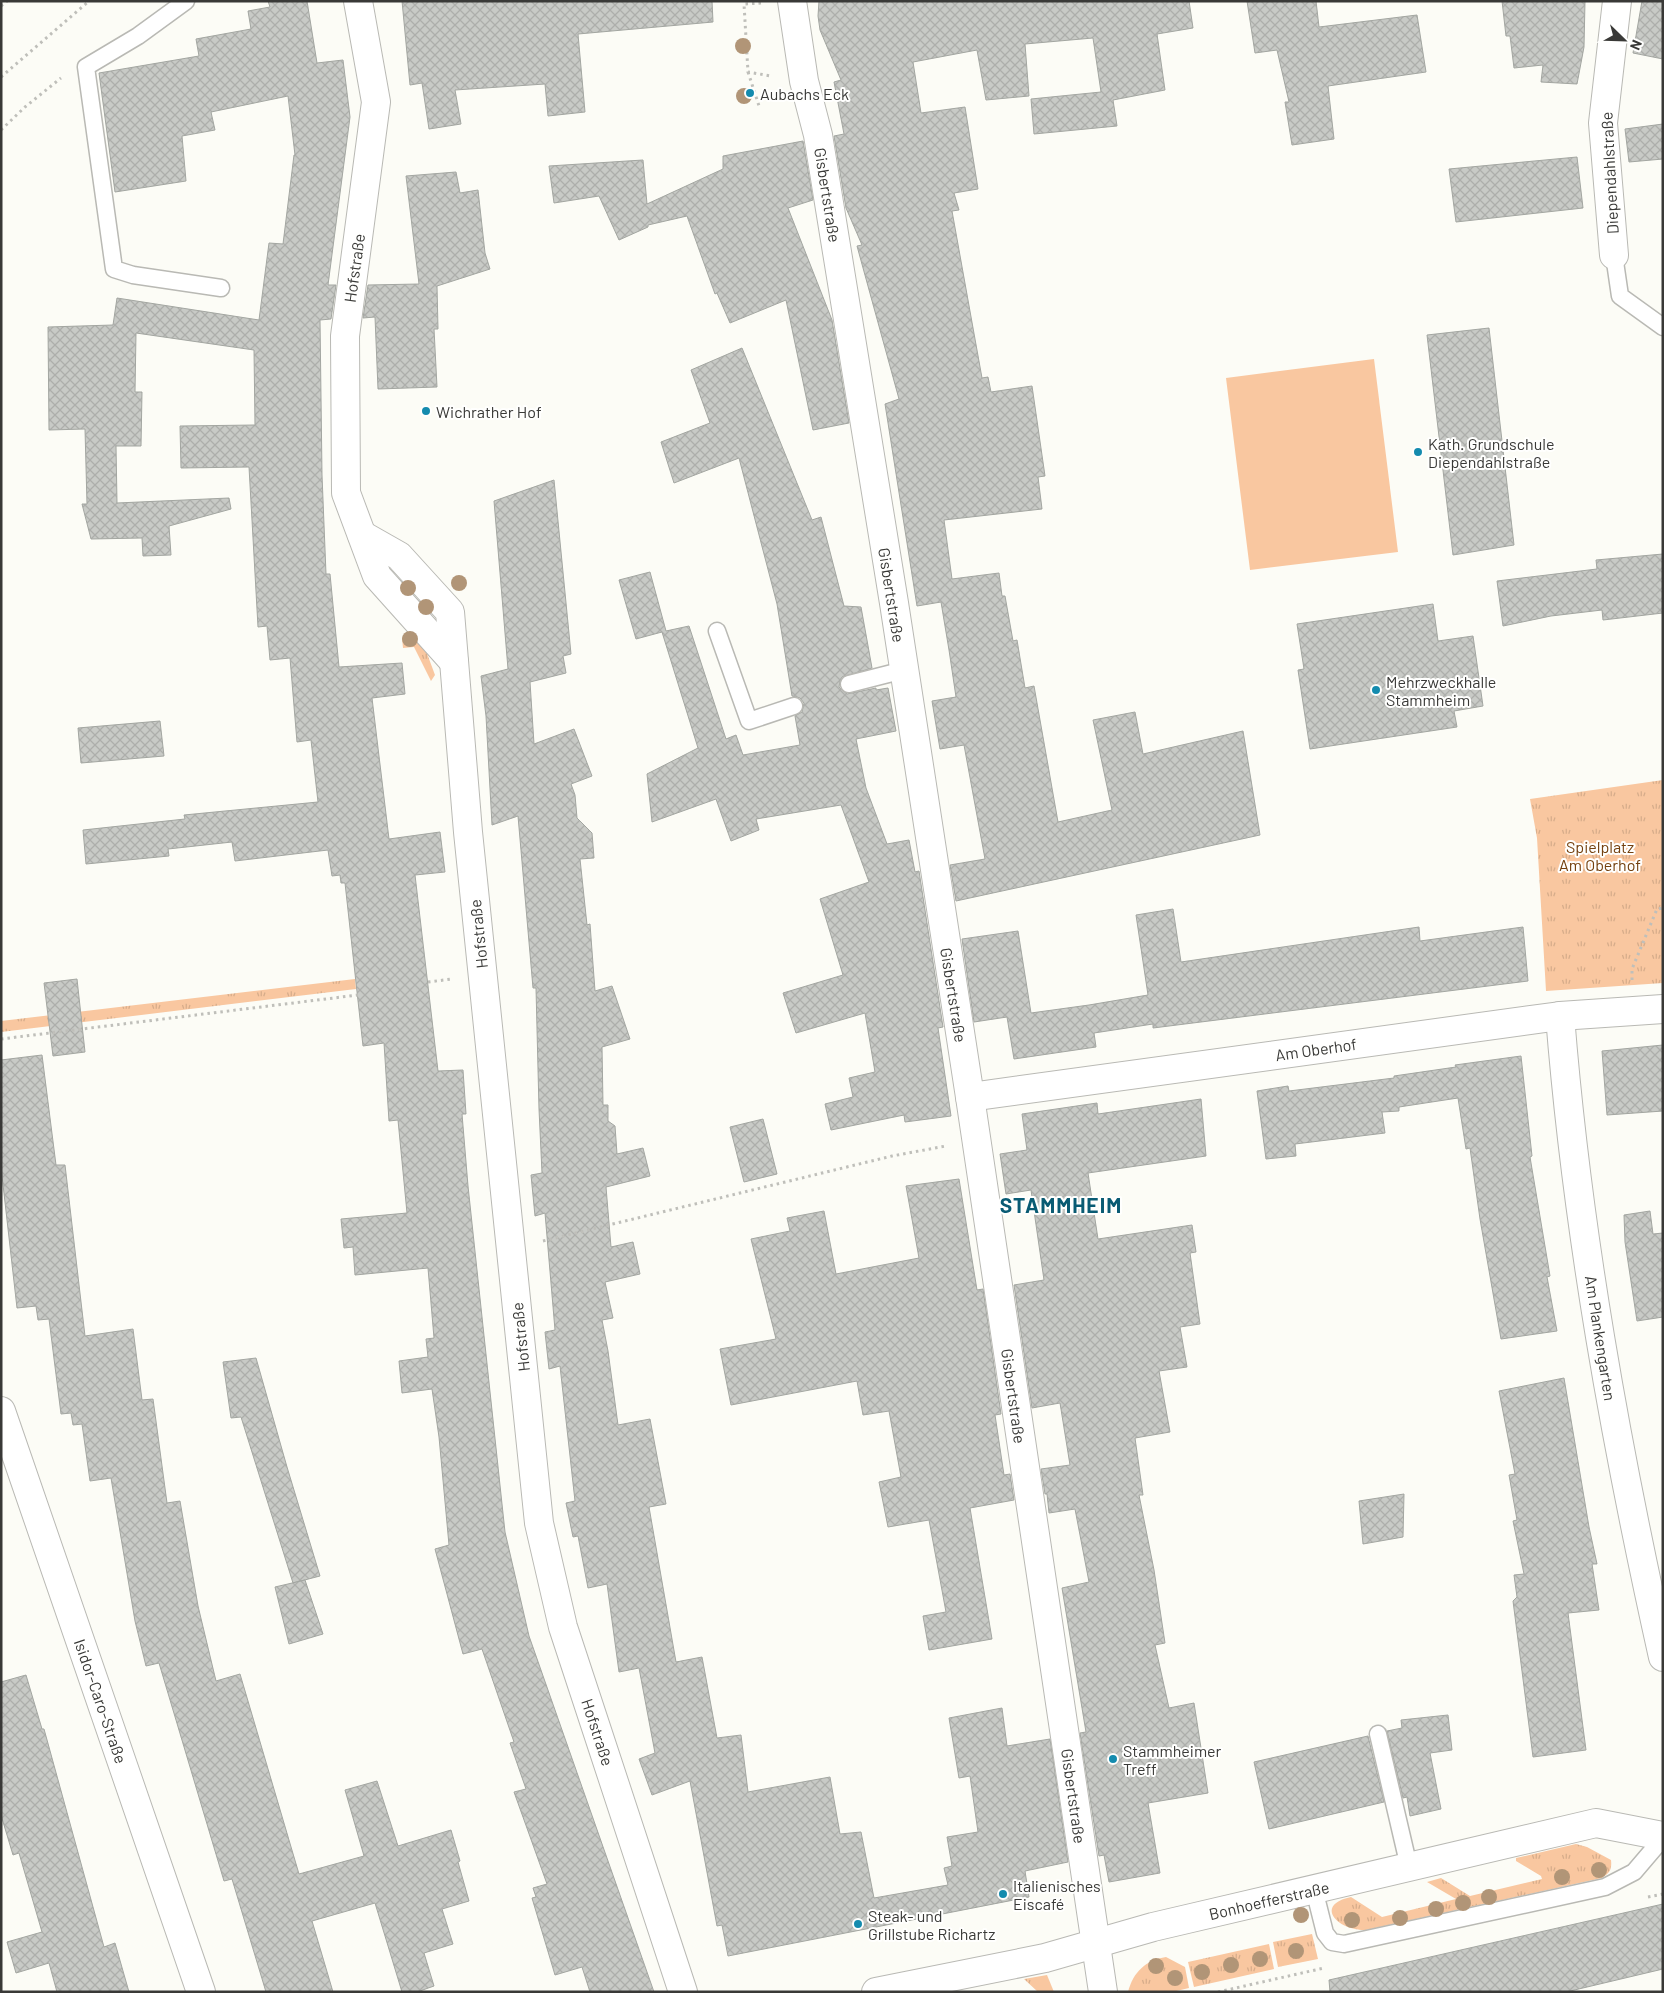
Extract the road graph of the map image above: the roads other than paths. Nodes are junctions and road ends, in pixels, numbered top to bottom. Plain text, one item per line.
1 (186, 1) edge
2 (358, 1) edge
3 (792, 1) edge
4 (1616, 1) edge
5 (1614, 255) joint
6 (221, 288) dead end
7 (1663, 327) edge
8 (717, 631) dead end
9 (904, 670) junction
10 (849, 684) dead end
11 (794, 706) dead end
12 (1663, 1008) edge
13 (1560, 1016) junction
14 (970, 1096) junction
15 (1, 1411) edge
16 (1663, 1656) edge
17 (1378, 1734) dead end
18 (1663, 1837) edge
19 (1408, 1867) junction
20 (1314, 1889) junction
21 (1096, 1943) junction
22 (201, 1992) edge
23 (683, 1992) edge
24 (876, 1992) edge
25 (1103, 1992) edge

1 - 6 lane
2 - 23 street, Hofstraße
3 - 9 street, Gisbertstraße
4 - 5 street, Diependahlstraße
5 - 7 lane
8 - 11 lane
9 - 10 lane
9 - 14 street, Gisbertstraße
12 - 13 street, Am Oberhof
13 - 14 street, Am Oberhof
13 - 16 street, Am Plankengarten
14 - 21 street, Gisbertstraße
15 - 22 street, Isidor-Caro-Straße
17 - 19 lane
18 - 19 street, Bonhoefferstraße
18 - 20 lane
19 - 20 street, Bonhoefferstraße
20 - 21 street, Bonhoefferstraße
21 - 24 street, Bonhoefferstraße
21 - 25 street, Gisbertstraße

